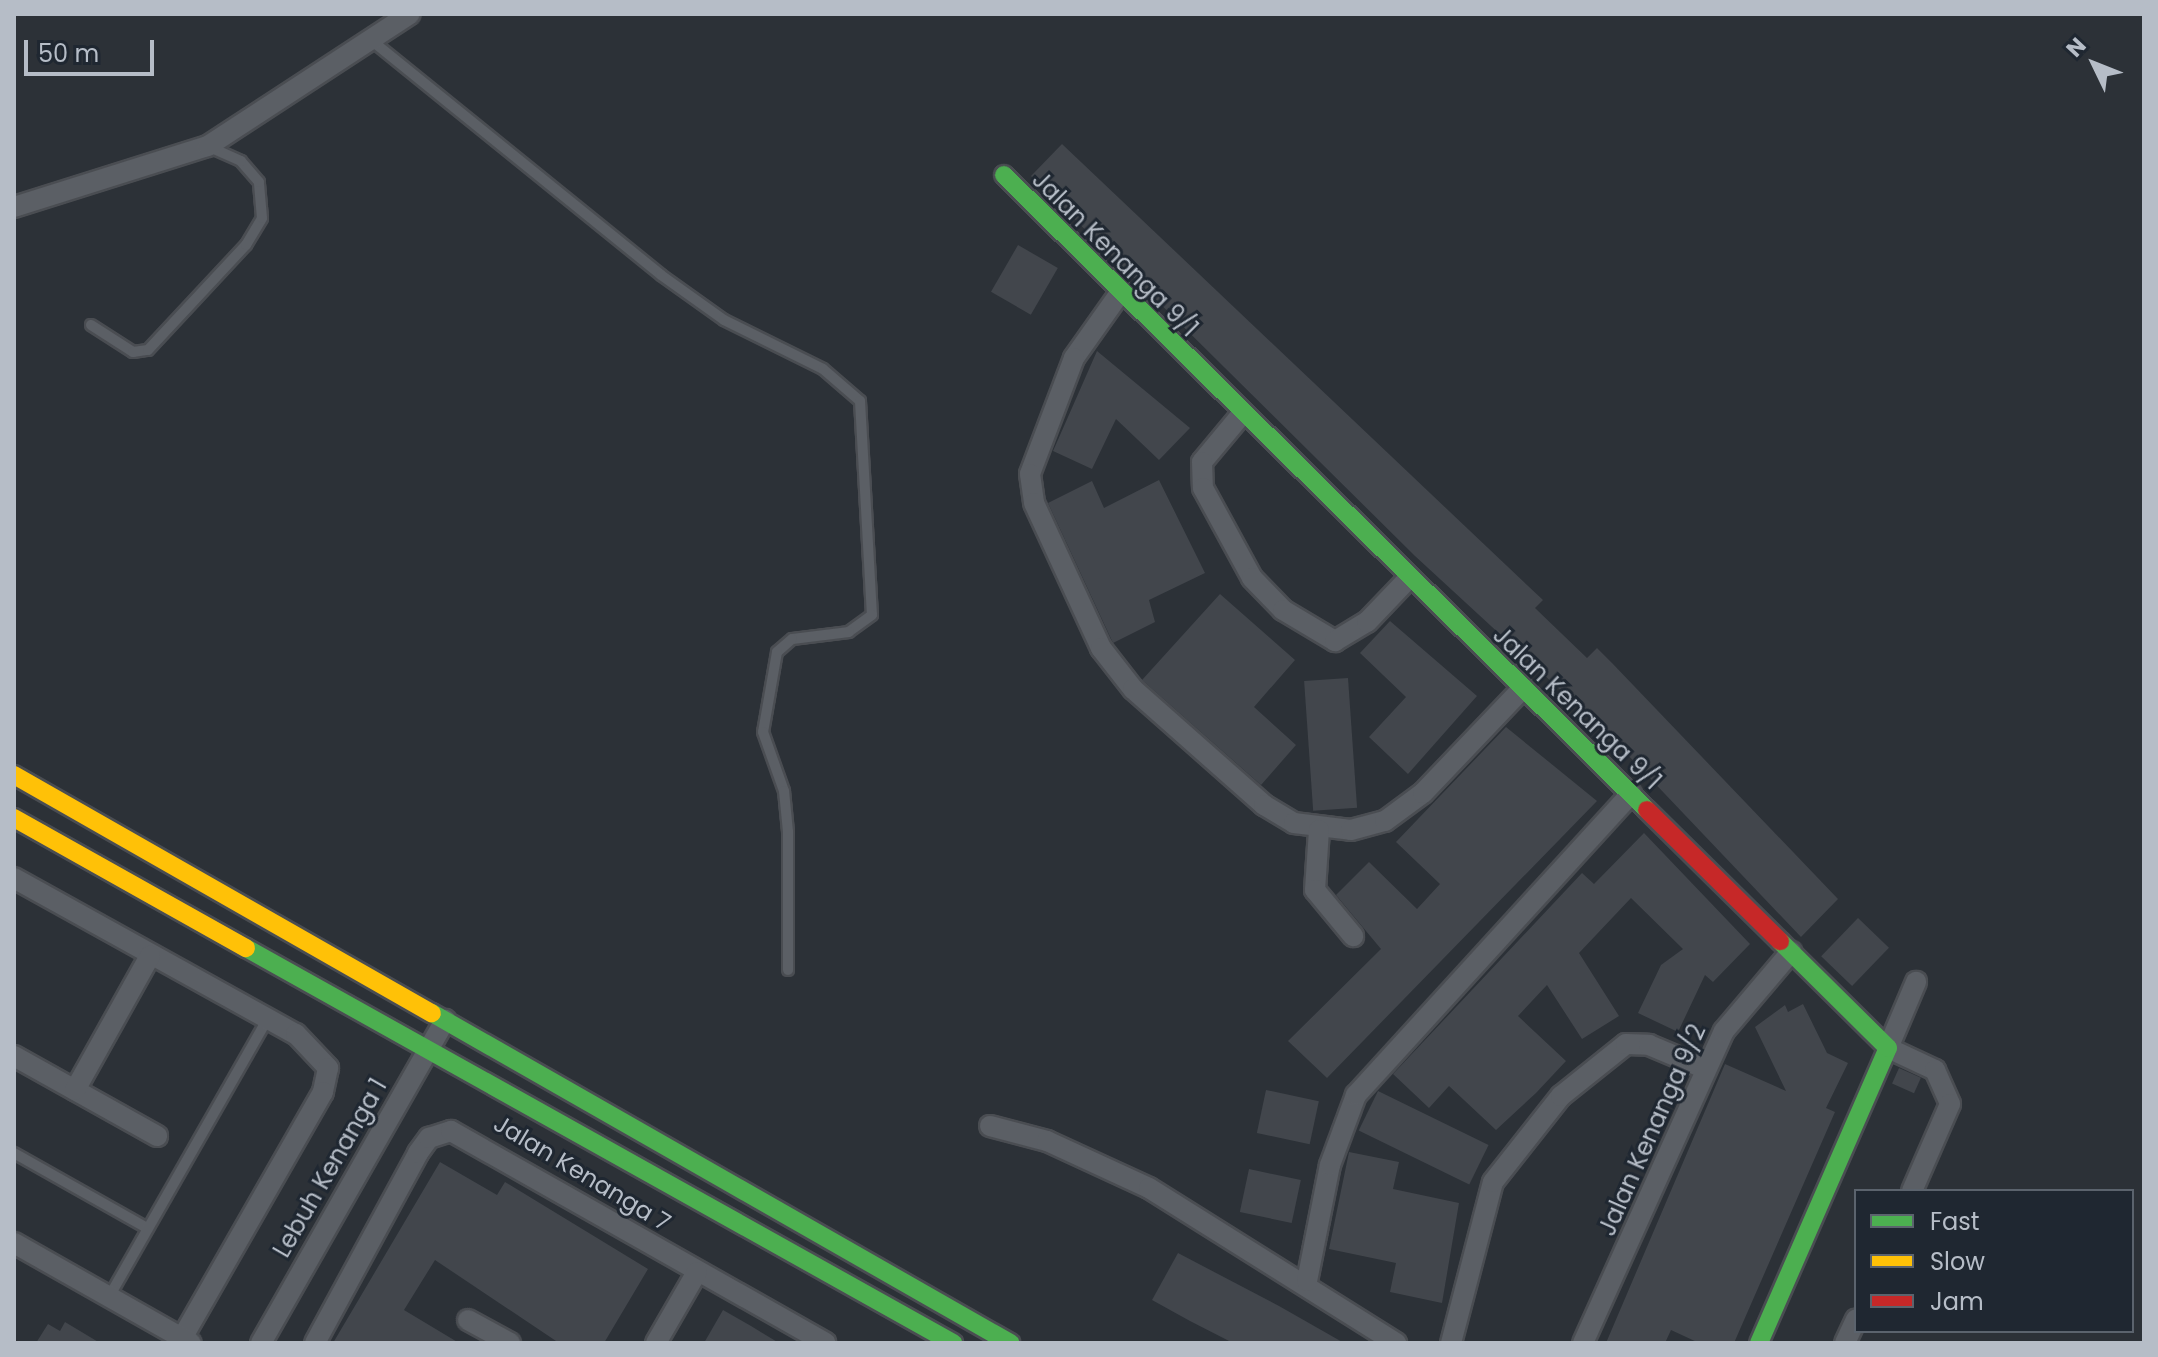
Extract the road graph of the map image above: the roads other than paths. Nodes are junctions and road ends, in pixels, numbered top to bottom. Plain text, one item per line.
1 (410, 14) edge
2 (371, 40) junction
3 (208, 146) junction
4 (1004, 175) dead end
5 (14, 207) edge
6 (1120, 293) junction
7 (91, 325) dead end
8 (1242, 414) junction
9 (1409, 578) junction
10 (1523, 688) junction
11 (14, 775) edge
12 (1631, 794) junction
13 (14, 818) edge
14 (1319, 830) junction
15 (14, 878) edge
16 (1353, 936) dead end
17 (1791, 952) junction
18 (150, 956) junction
19 (788, 970) dead end
20 (1916, 982) dead end
21 (268, 1018) junction
22 (445, 1020) junction
23 (429, 1048) junction
24 (1888, 1048) junction
25 (14, 1056) edge
26 (1704, 1068) junction
27 (75, 1090) junction
28 (990, 1126) dead end
29 (157, 1136) dead end
30 (14, 1153) edge
31 (1913, 1189) edge
32 (147, 1228) junction
33 (14, 1243) edge
34 (697, 1272) junction
35 (1307, 1281) junction
36 (109, 1297) junction
37 (468, 1320) dead end
38 (1854, 1323) edge
39 (184, 1341) edge
40 (261, 1343) edge
41 (315, 1343) edge
42 (510, 1343) edge
43 (656, 1343) edge
44 (825, 1343) edge
45 (953, 1343) edge
46 (1010, 1343) edge
47 (1396, 1343) edge
48 (1451, 1343) edge
49 (1583, 1343) edge
50 (1759, 1343) edge
51 (1845, 1343) edge

1 - 2 street
2 - 3 street
2 - 19 lane
3 - 5 street
3 - 7 lane
4 - 6 street, Jalan Kenanga 9/1
6 - 8 street, Jalan Kenanga 9/1
6 - 14 street
8 - 9 street, Jalan Kenanga 9/1
8 - 9 street
9 - 10 street, Jalan Kenanga 9/1
10 - 12 street, Jalan Kenanga 9/1
10 - 14 street
11 - 22 street
12 - 17 street, Jalan Kenanga 9/1
12 - 35 street
13 - 23 street
14 - 16 street
15 - 18 street
17 - 24 street, Jalan Kenanga 9/1
17 - 26 street, Jalan Kenanga 9/2
18 - 21 street
18 - 27 street
20 - 24 street
21 - 32 lane
21 - 39 street
22 - 23 street, Lebuh Kenanga 1
22 - 46 street
23 - 40 street, Lebuh Kenanga 1
23 - 45 street
24 - 31 street
24 - 50 street
25 - 27 street
26 - 48 street
26 - 49 street, Jalan Kenanga 9/2
27 - 29 street
28 - 35 street
30 - 32 lane
32 - 36 lane
33 - 36 street
34 - 41 street, Jalan Kenanga 7
34 - 43 street
34 - 44 street, Jalan Kenanga 7
35 - 47 street
36 - 39 street
37 - 42 street
38 - 51 street

